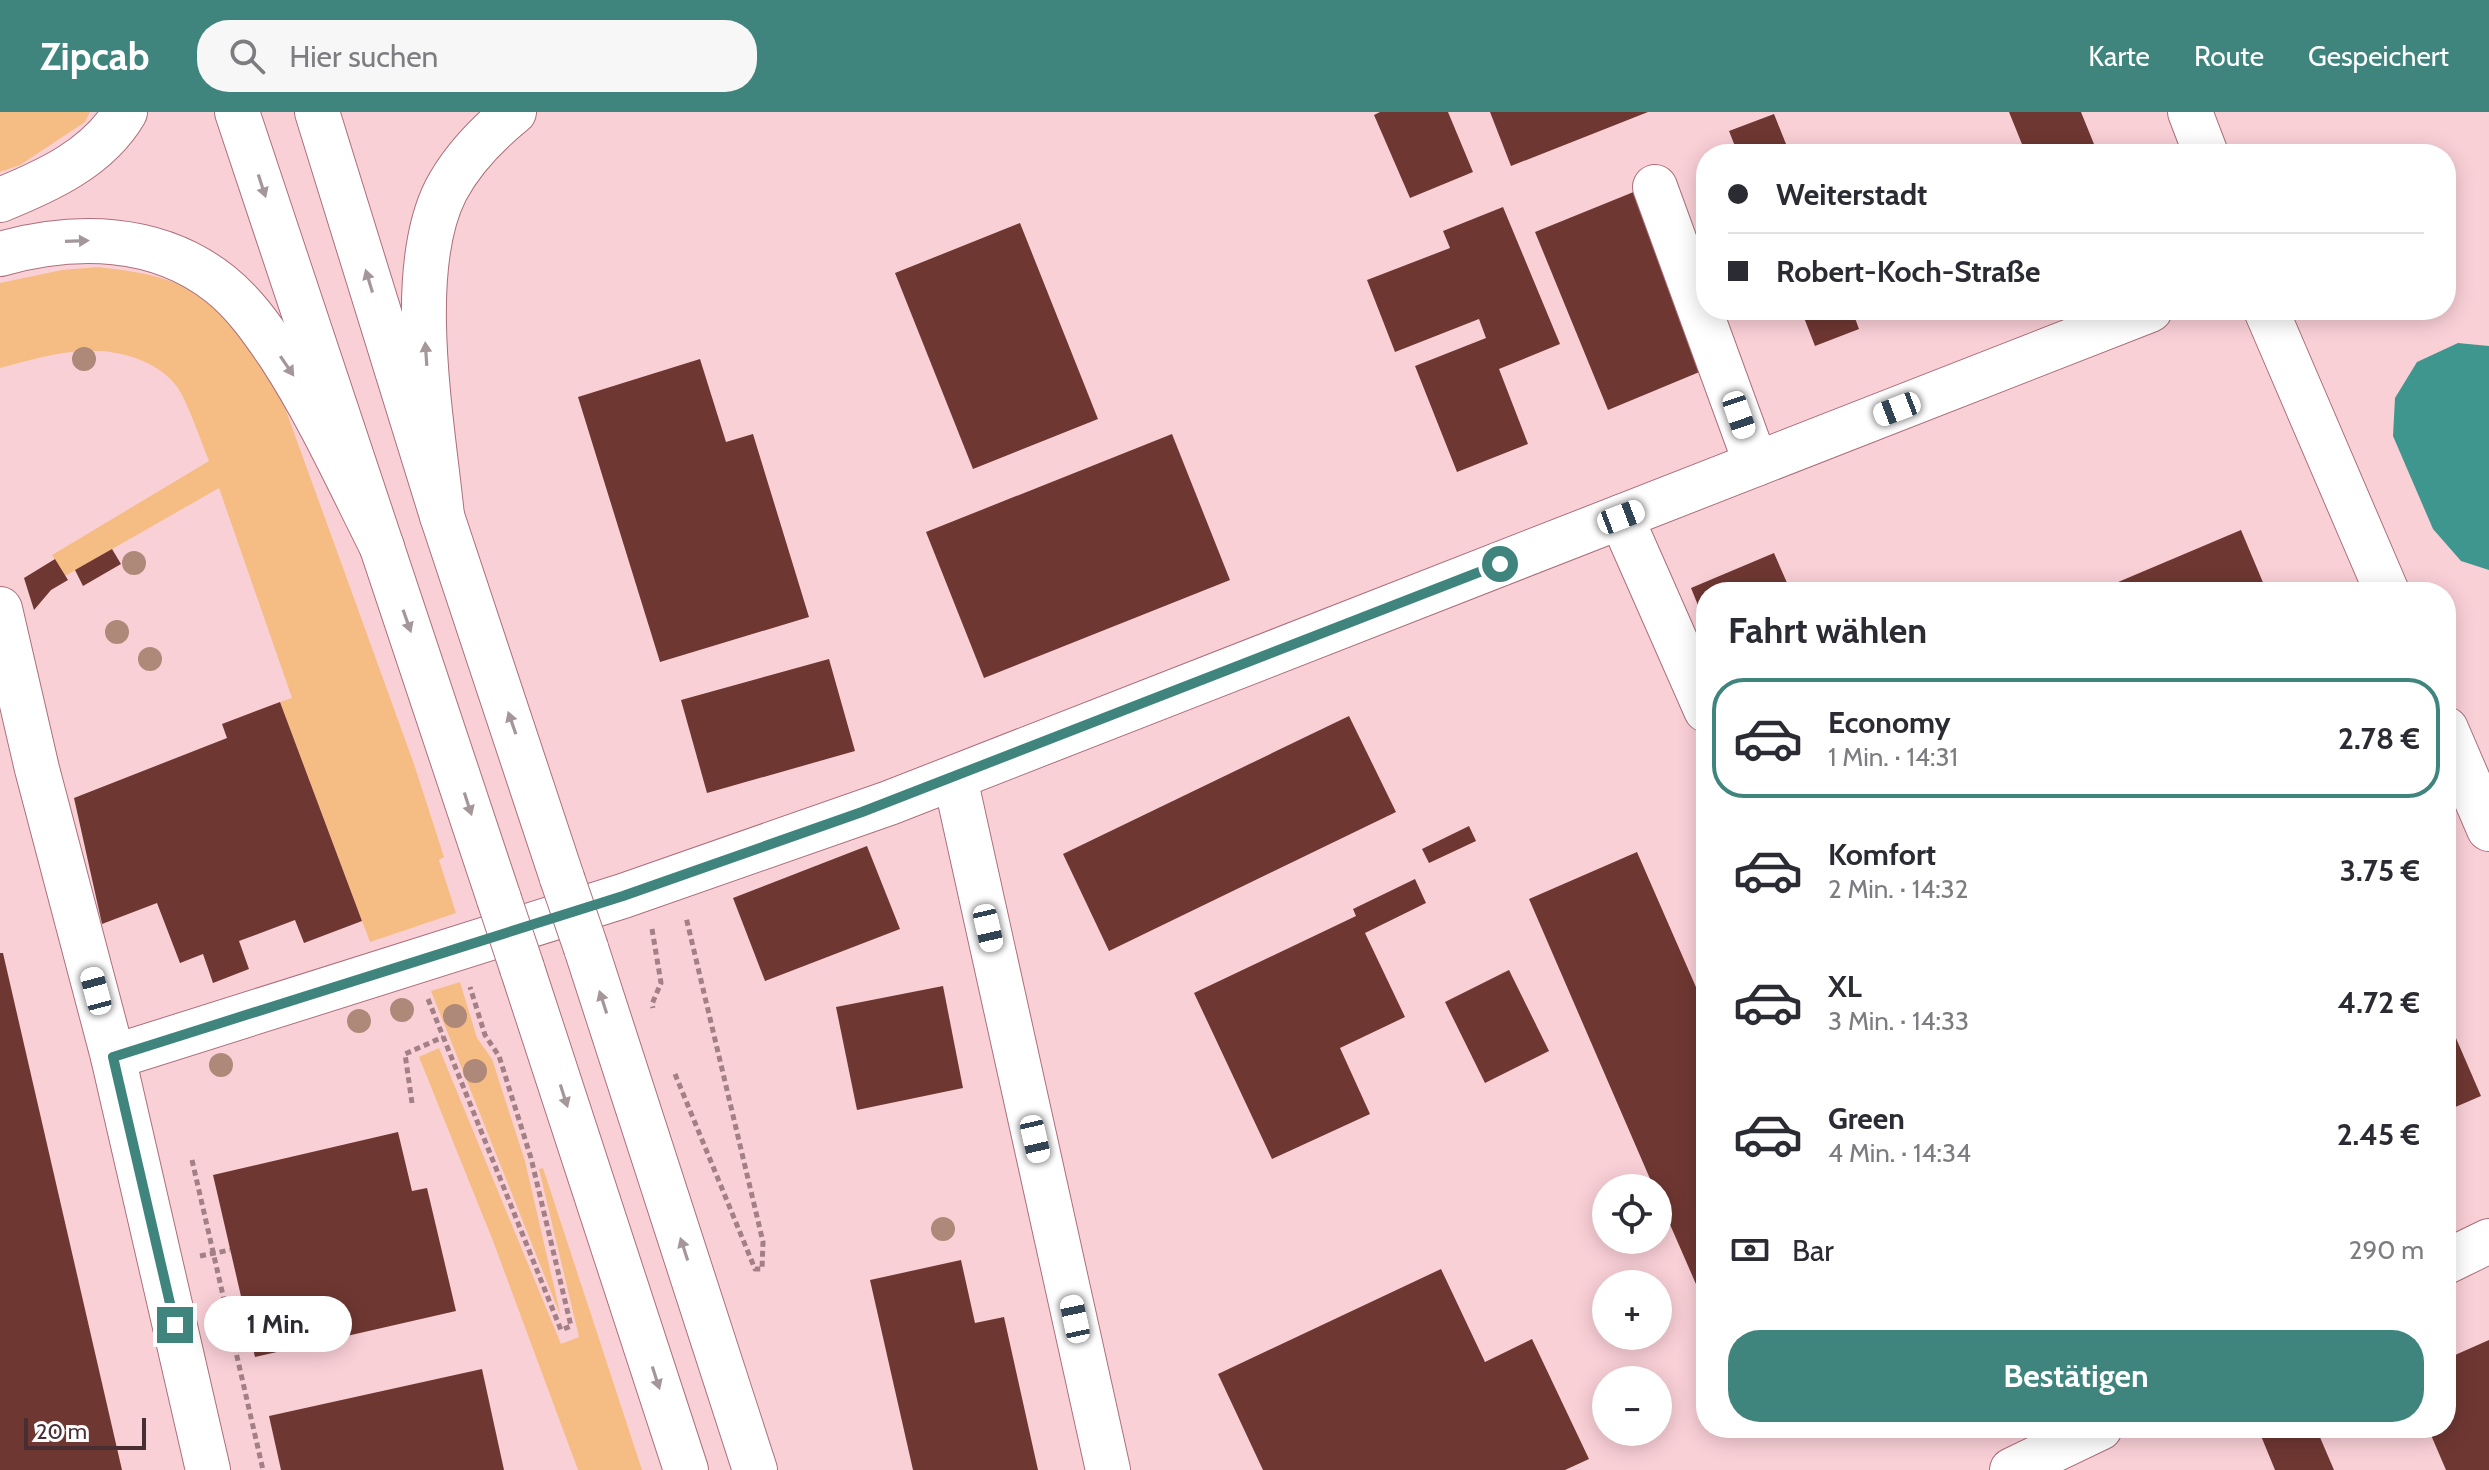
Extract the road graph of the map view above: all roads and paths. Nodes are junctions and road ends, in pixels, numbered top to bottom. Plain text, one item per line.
1 (125, 112) edge
2 (237, 112) edge
3 (317, 112) edge
4 (514, 112) edge
5 (2190, 112) edge
6 (2202, 144) edge
7 (1655, 187) dead end
8 (0, 200) edge
9 (0, 254) edge
10 (1696, 299) edge
11 (1703, 320) edge
12 (2124, 320) edge
13 (2270, 320) edge
14 (1756, 464) junction
15 (442, 516) junction
16 (1621, 517) junction
17 (382, 547) junction
18 (2383, 582) edge
19 (0, 609) edge
20 (1696, 687) edge
21 (2456, 752) edge
22 (955, 778) junction
23 (2489, 829) edge
24 (677, 878) junction
25 (652, 928) dead end
26 (462, 964) junction
27 (656, 1018) dead end
28 (113, 1057) junction
29 (669, 1060) dead end
30 (412, 1103) dead end
31 (192, 1160) dead end
32 (2489, 1241) edge
33 (2456, 1257) edge
34 (2068, 1438) edge
35 (2024, 1452) edge
36 (208, 1470) edge
37 (263, 1470) edge
38 (686, 1470) edge
39 (755, 1470) edge
40 (1108, 1470) edge

1 - 8 main road
2 -> 17 main road
15 -> 3 main road
15 -> 4 main road
5 - 6 main road
7 - 10 main road
9 -> 17 main road
11 - 14 main road
12 - 14 main road
13 - 18 main road
14 - 16 main road
39 -> 15 main road, bridge
16 - 20 main road
16 - 22 main road
17 -> 38 main road, bridge
19 - 28 main road
21 - 23 main road
22 - 24 main road
22 - 40 main road
24 - 26 main road
24 - 29 path
25 - 27 path
26 - 28 main road
26 - 30 path
28 - 36 main road
31 - 37 path
32 - 33 main road
34 - 35 main road

